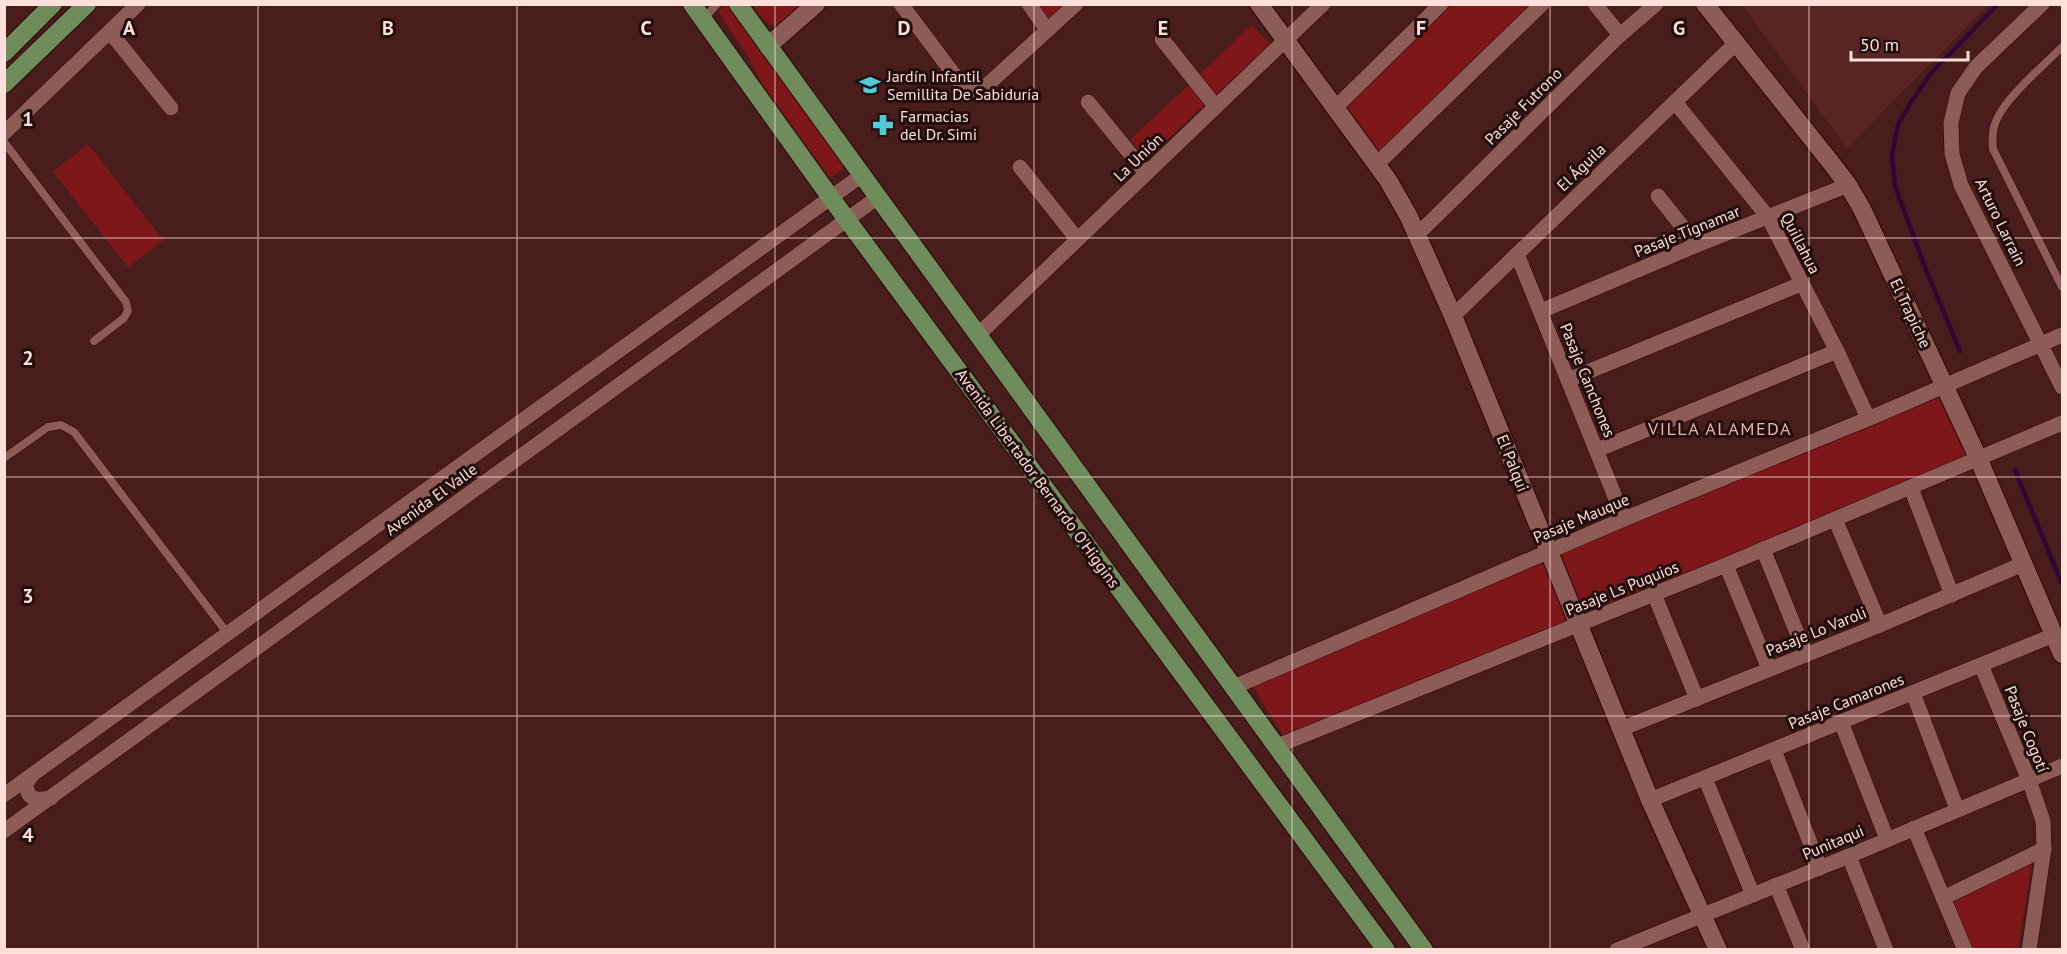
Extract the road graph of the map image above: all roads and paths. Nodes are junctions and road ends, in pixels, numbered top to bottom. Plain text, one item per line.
1 (53, 4) edge
2 (87, 4) edge
3 (138, 4) edge
4 (692, 4) edge
5 (717, 4) edge
6 (738, 4) edge
7 (816, 4) edge
8 (901, 4) edge
9 (1029, 4) edge
10 (1076, 4) edge
11 (1259, 4) edge
12 (1323, 4) edge
13 (1442, 4) edge
14 (1542, 4) edge
15 (1595, 4) edge
16 (1656, 4) edge
17 (1705, 4) edge
18 (2042, 4) edge
19 (705, 23) junction
20 (1047, 30) junction
21 (111, 32) junction
22 (1620, 35) junction
23 (1162, 39) dead end
24 (1285, 40) junction
25 (1735, 44) junction
26 (768, 46) junction
27 (2062, 47) edge
28 (4, 52) edge
29 (4, 84) edge
30 (1088, 102) dead end
31 (1675, 102) junction
32 (1216, 107) junction
33 (171, 108) dead end
34 (1335, 108) junction
35 (4, 134) edge
36 (4, 142) edge
37 (1376, 165) junction
38 (1020, 167) dead end
39 (1146, 173) junction
40 (862, 176) junction
41 (1848, 185) junction
42 (1658, 196) dead end
43 (878, 197) junction
44 (831, 198) junction
45 (1768, 217) junction
46 (847, 219) junction
47 (1417, 236) junction
48 (1077, 239) junction
49 (1697, 245) junction
50 (1518, 254) junction
51 (2059, 274) edge
52 (1801, 284) junction
53 (2062, 287) edge
54 (1540, 311) junction
55 (1453, 316) junction
56 (978, 335) junction
57 (2062, 335) edge
58 (94, 341) dead end
59 (2041, 343) junction
60 (1838, 351) junction
61 (1568, 380) junction
62 (1944, 386) junction
63 (2062, 387) edge
64 (1868, 418) junction
65 (2062, 423) edge
66 (1597, 450) junction
67 (4, 458) edge
68 (1979, 460) junction
69 (1911, 488) junction
70 (1624, 519) junction
71 (1835, 519) junction
72 (1763, 549) junction
73 (1550, 550) junction
74 (2023, 564) junction
75 (1726, 565) junction
76 (1654, 594) junction
77 (1952, 595) junction
78 (1578, 625) junction
79 (1880, 625) junction
80 (228, 633) junction
81 (2054, 635) junction
82 (2062, 654) edge
83 (1806, 655) junction
84 (1981, 664) junction
85 (1769, 669) junction
86 (1234, 687) junction
87 (1913, 693) junction
88 (1697, 699) junction
89 (1841, 722) junction
90 (1621, 729) junction
91 (1277, 746) junction
92 (1774, 750) junction
93 (2062, 766) edge
94 (32, 775) junction
95 (1705, 778) junction
96 (2029, 780) junction
97 (4, 795) edge
98 (51, 798) junction
99 (1650, 800) junction
100 (1958, 809) junction
101 (1914, 828) junction
102 (4, 831) edge
103 (1887, 839) junction
104 (2044, 849) junction
105 (1849, 856) junction
106 (1820, 868) junction
107 (1776, 885) junction
108 (1753, 895) junction
109 (1943, 898) junction
110 (1703, 914) junction
111 (1386, 950) edge
112 (1424, 950) edge
113 (1617, 950) edge
114 (1718, 950) edge
115 (1803, 950) edge
116 (1886, 950) edge
117 (1965, 950) edge
118 (2029, 950) edge

1 - 28 main road
2 - 29 main road
3 - 21 street
4 - 19 main road, Avenida Libertador Bernardo O'Higgins
5 - 19 lane
6 - 26 main road
7 - 26 street
8 - 20 street
9 - 20 street
10 - 20 street
11 - 24 street, El Palqui
12 - 24 street, La Unión
13 - 34 street
14 - 37 street
15 - 22 street
16 - 22 street, Pasaje Futrono
17 - 25 street, El Trapiche
18 - 59 street, Arturo Larrain
19 - 44 main road, Avenida Libertador Bernardo O'Higgins
21 - 33 street
21 - 35 street
22 - 47 street, Pasaje Futrono
23 - 32 street
24 - 32 street, La Unión
24 - 34 street, El Palqui
25 - 31 street, El Águila
25 - 41 street, El Trapiche
26 - 40 main road
27 - 51 lane
30 - 39 street
31 - 45 street, Quillahua
31 - 50 street, El Águila
32 - 39 street, La Unión
34 - 37 street, El Palqui
36 - 58 lane
37 - 47 street, El Palqui
38 - 48 street
39 - 48 street, La Unión
40 - 43 main road
40 - 44 street, Avenida El Valle
41 - 45 street, Pasaje Tignamar
41 - 62 street, El Trapiche
42 - 49 street
43 - 46 street, Avenida El Valle
43 - 56 main road
44 - 46 main road, Avenida Libertador Bernardo O'Higgins
44 - 80 street, Avenida El Valle
45 - 49 street, Pasaje Tignamar
45 - 52 street, Quillahua
46 - 98 street, Avenida El Valle
46 - 111 main road, Avenida Libertador Bernardo O'Higgins
47 - 55 street, El Palqui
48 - 56 street, La Unión
49 - 54 street, Pasaje Tignamar
50 - 54 street, Pasaje Canchones
50 - 55 street, El Águila
51 - 53 lane
52 - 60 street, Quillahua
52 - 61 street
54 - 61 street, Pasaje Canchones
55 - 73 street, El Palqui
56 - 86 main road
57 - 59 street, Pasaje Mauque
59 - 62 street, Pasaje Mauque
59 - 63 street, Arturo Larrain
60 - 64 street, Quillahua
60 - 66 street
61 - 66 street, Pasaje Canchones
62 - 64 street, Pasaje Mauque
62 - 68 street, El Trapiche
64 - 70 street, Pasaje Mauque
65 - 68 street, Pasaje Ls Puquios
66 - 70 street, Pasaje Canchones
67 - 80 lane
68 - 69 street, Pasaje Ls Puquios
68 - 74 street, El Trapiche
69 - 71 street, Pasaje Ls Puquios
69 - 77 street
70 - 73 street, Pasaje Mauque
71 - 72 street, Pasaje Ls Puquios
71 - 79 street
72 - 75 street, Pasaje Ls Puquios
72 - 83 street
73 - 78 street, El Palqui
73 - 86 street, Pasaje Mauque
74 - 77 street, Pasaje Lo Varoli
74 - 81 street, El Trapiche
75 - 76 street, Pasaje Ls Puquios
75 - 85 street
76 - 78 street, Pasaje Ls Puquios
76 - 88 street
77 - 79 street, Pasaje Lo Varoli
78 - 90 street, El Palqui
78 - 91 street, Pasaje Ls Puquios
79 - 83 street, Pasaje Lo Varoli
80 - 94 street, Avenida El Valle
81 - 82 street, El Trapiche
81 - 84 street, Pasaje Camarones
83 - 85 street, Pasaje Lo Varoli
84 - 87 street, Pasaje Camarones
84 - 96 street, Pasaje Cogotí
85 - 88 street, Pasaje Lo Varoli
86 - 91 main road
87 - 89 street, Pasaje Camarones
87 - 100 street
88 - 90 street, Pasaje Lo Varoli
89 - 92 street, Pasaje Camarones
89 - 103 street
90 - 99 street, El Palqui
91 - 112 main road
92 - 95 street, Pasaje Camarones
92 - 106 street
93 - 96 street, Punitaqui
94 - 97 street, Avenida El Valle
94 - 98 street
95 - 99 street, Pasaje Camarones
95 - 108 street
96 - 100 street, Punitaqui
96 - 104 street, Pasaje Cogotí
98 - 102 street, Avenida El Valle
99 - 110 street, El Palqui
100 - 101 street, Punitaqui
101 - 103 street, Punitaqui
101 - 109 street
103 - 105 street, Punitaqui
104 - 109 street
104 - 118 street, Pasaje Cogotí
105 - 106 street, Punitaqui
105 - 116 street
106 - 107 street, Punitaqui
107 - 108 street, Punitaqui
107 - 115 street
108 - 110 street, Punitaqui
109 - 117 street
110 - 113 street, Punitaqui
110 - 114 street, El Palqui

